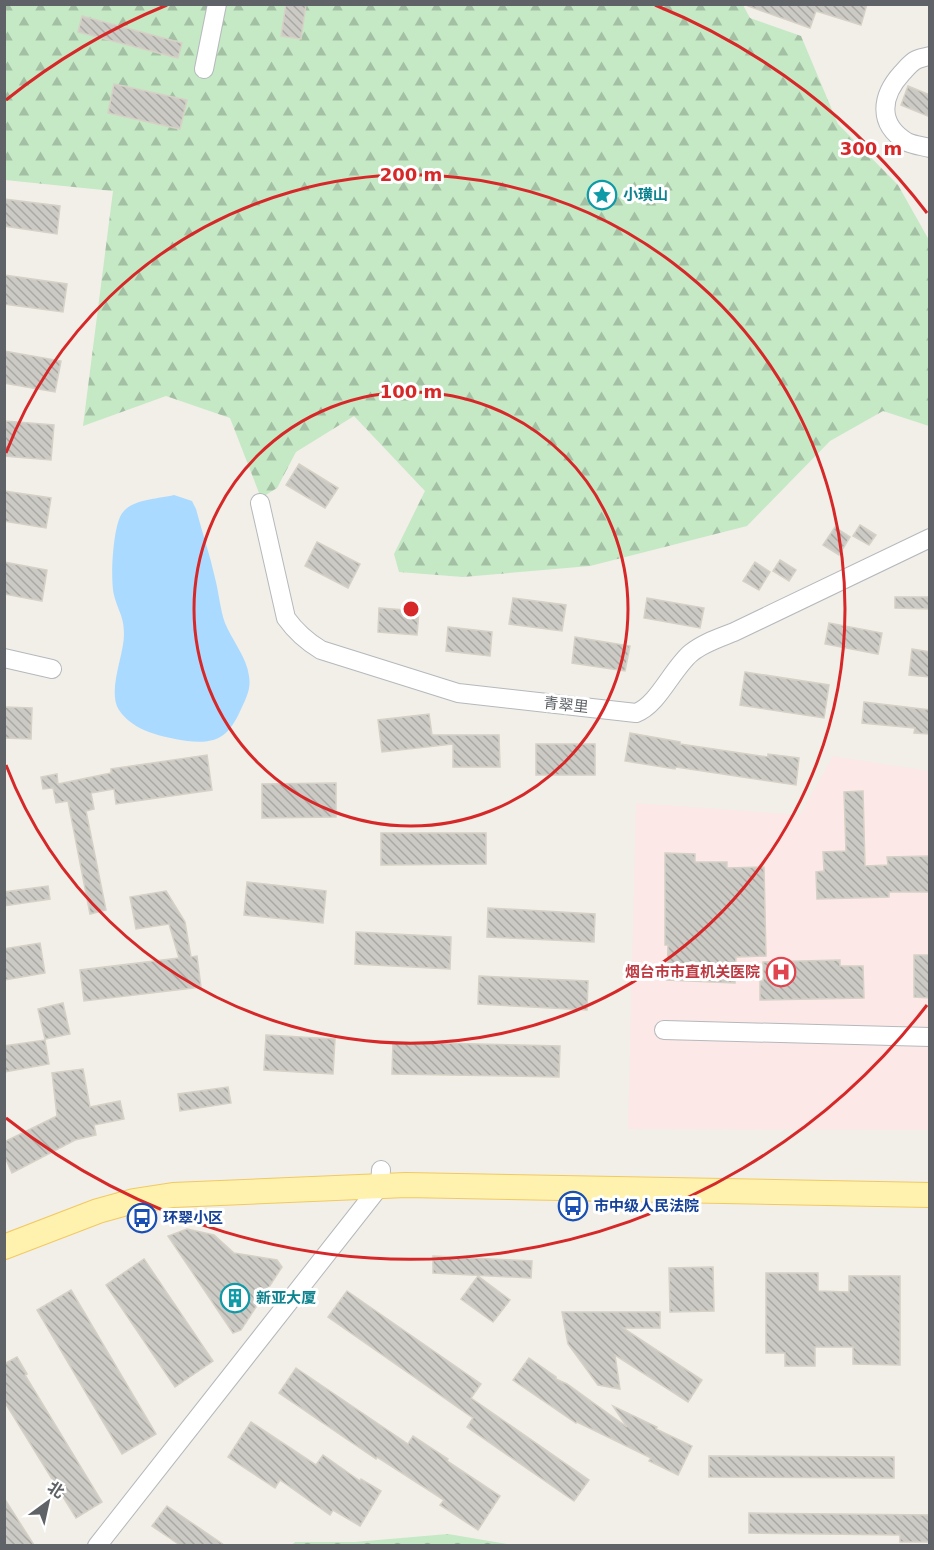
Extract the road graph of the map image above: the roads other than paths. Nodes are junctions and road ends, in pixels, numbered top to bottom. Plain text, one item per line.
1 (217, 4) edge
2 (930, 56) edge
3 (204, 69) dead end
4 (930, 148) edge
5 (260, 502) dead end
6 (930, 538) edge
7 (4, 658) edge
8 (52, 669) dead end
9 (664, 1030) dead end
10 (930, 1037) edge
11 (381, 1178) junction
12 (930, 1179) edge
13 (930, 1195) edge
14 (5, 1241) edge
15 (97, 1545) edge

1 - 3 street
2 - 4 street
5 - 6 street, 青翠里
7 - 8 street
9 - 10 street
11 - 12 main road
11 - 13 main road
11 - 14 main road
11 - 15 street

